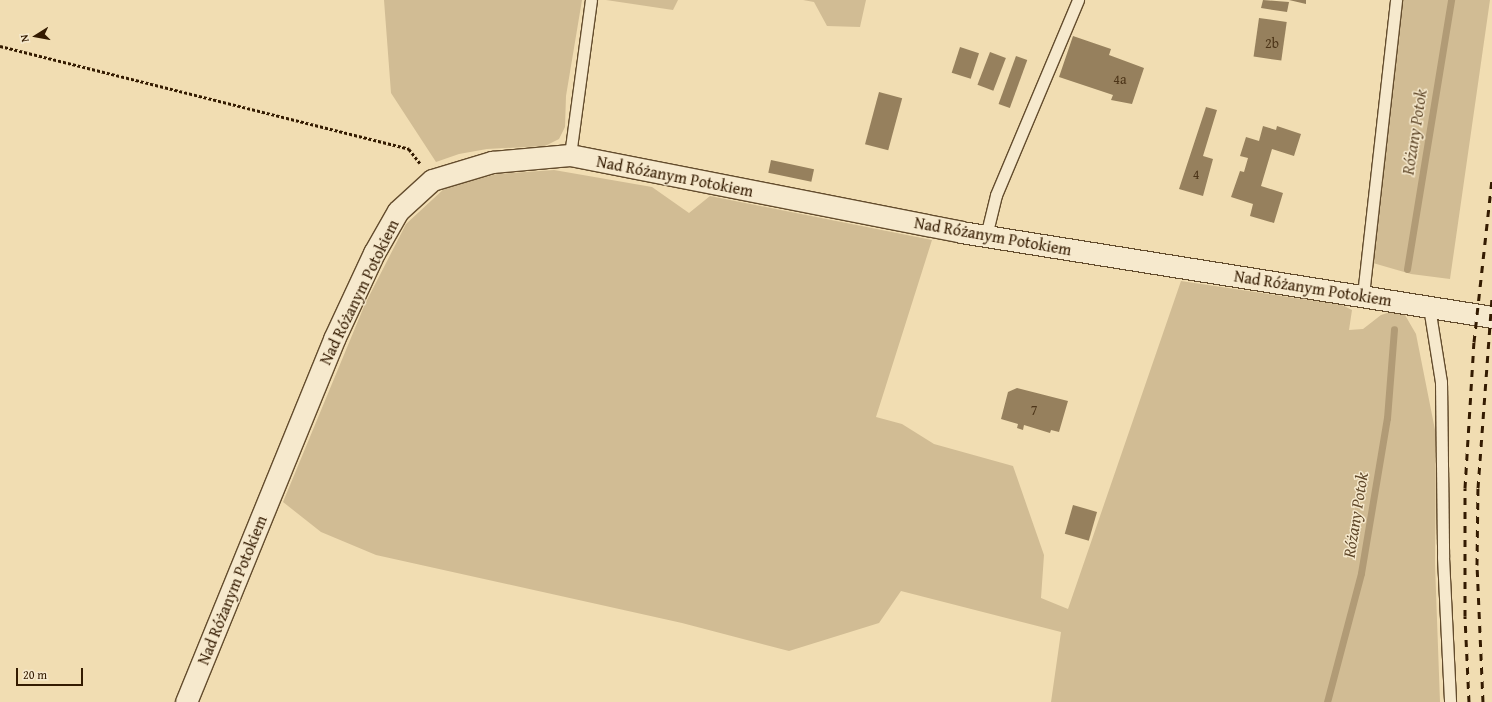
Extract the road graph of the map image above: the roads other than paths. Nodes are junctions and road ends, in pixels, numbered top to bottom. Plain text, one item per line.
1 (591, 0) edge
2 (1078, 0) edge
3 (1396, 0) edge
4 (570, 156) junction
5 (986, 236) junction
6 (1363, 295) junction
7 (1429, 307) junction
8 (1492, 316) edge
9 (186, 702) edge
10 (1450, 702) edge

1 - 4 lane
2 - 5 lane
3 - 6 lane
4 - 5 street, Nad Różanym Potokiem
4 - 9 street, Nad Różanym Potokiem
5 - 6 street, Nad Różanym Potokiem
6 - 7 street, Nad Różanym Potokiem
7 - 8 street, Nad Różanym Potokiem
7 - 10 lane

